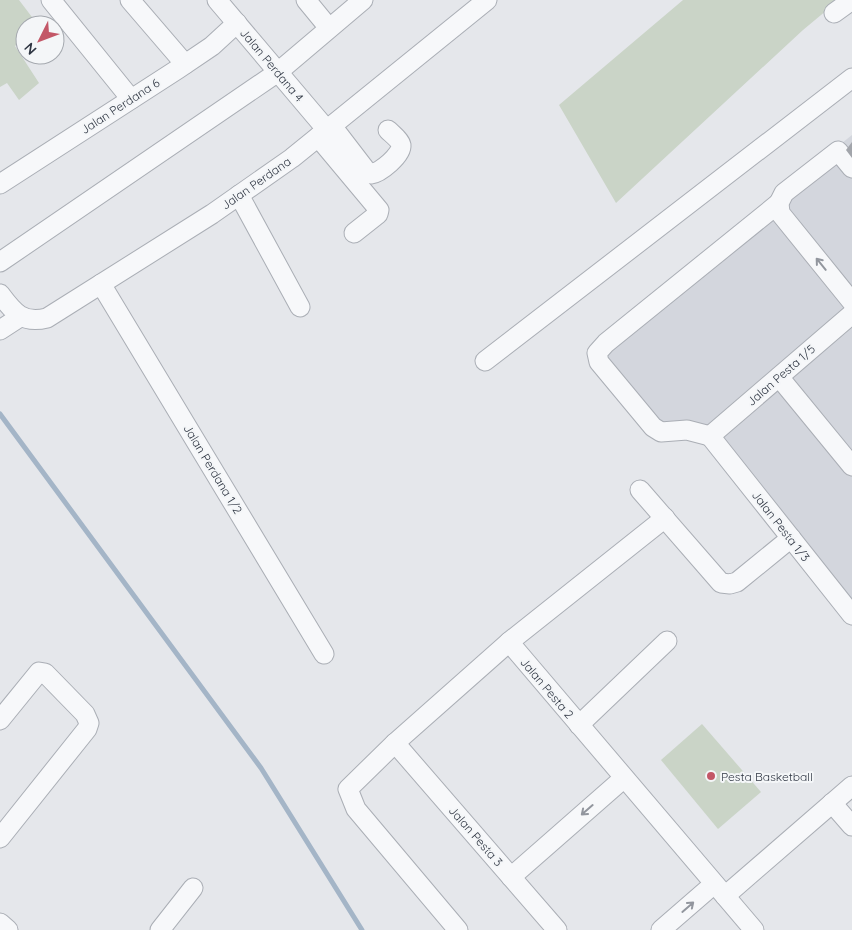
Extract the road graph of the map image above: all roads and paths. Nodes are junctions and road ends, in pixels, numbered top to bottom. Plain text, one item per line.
1 (51, 0) edge
2 (130, 0) edge
3 (218, 0) edge
4 (306, 0) edge
5 (362, 0) edge
6 (488, 0) edge
7 (851, 1) edge
8 (834, 13) dead end
9 (237, 23) junction
10 (329, 28) junction
11 (184, 64) junction
12 (278, 72) junction
13 (852, 78) edge
14 (131, 99) junction
15 (388, 130) dead end
16 (326, 131) junction
17 (852, 168) edge
18 (0, 184) edge
19 (239, 195) junction
20 (782, 198) junction
21 (354, 233) dead end
22 (0, 262) edge
23 (101, 284) junction
24 (3, 298) edge
25 (851, 302) edge
26 (300, 307) dead end
27 (20, 317) junction
28 (0, 330) edge
29 (485, 361) dead end
30 (779, 377) junction
31 (710, 436) junction
32 (852, 466) edge
33 (640, 490) dead end
34 (665, 518) junction
35 (790, 538) junction
36 (852, 615) edge
37 (667, 641) dead end
38 (509, 642) junction
39 (324, 654) dead end
40 (0, 720) edge
41 (579, 725) junction
42 (395, 743) junction
43 (624, 778) junction
44 (852, 786) edge
45 (832, 803) junction
46 (852, 826) edge
47 (0, 838) edge
48 (511, 877) junction
49 (193, 888) dead end
50 (720, 890) junction
51 (0, 923) edge
52 (8, 930) edge
53 (160, 930) edge
54 (458, 930) edge
55 (556, 930) edge
56 (662, 930) edge
57 (754, 930) edge

1 - 14 street
2 - 11 street
3 - 9 street, Jalan Perdana 4
4 - 10 street
5 - 10 street
6 - 16 street, Jalan Perdana
7 - 8 street
9 - 11 street, Jalan Perdana 6
9 - 12 street, Jalan Perdana 4
10 - 12 street
11 - 14 street, Jalan Perdana 6
12 - 16 street, Jalan Perdana 4
12 - 22 street
13 - 29 street
14 - 18 street, Jalan Perdana 6
15 - 16 street
16 - 19 street, Jalan Perdana
16 - 21 street
17 - 20 street
19 - 23 street, Jalan Perdana
19 - 26 street
25 -> 20 street
20 - 31 street
23 - 27 street, Jalan Perdana
23 - 39 street, Jalan Perdana 1/2
24 - 27 street
25 - 30 street, Jalan Pesta 1/5
27 - 28 street
30 - 31 street, Jalan Pesta 1/5
30 - 32 street
31 - 35 street, Jalan Pesta 1/3
33 - 34 street
34 - 35 street
34 - 38 street
35 - 36 street, Jalan Pesta 1/3
37 - 41 street
38 - 41 street, Jalan Pesta 2
38 - 42 street
40 - 47 street
41 - 43 street, Jalan Pesta 2
42 - 48 street, Jalan Pesta 3
42 - 54 street
43 -> 48 street
43 - 50 street, Jalan Pesta 2
44 - 45 street
45 - 46 street
45 - 50 street
48 - 55 street, Jalan Pesta 3
49 - 53 street
56 -> 50 street
50 - 57 street, Jalan Pesta 2
51 - 52 street

